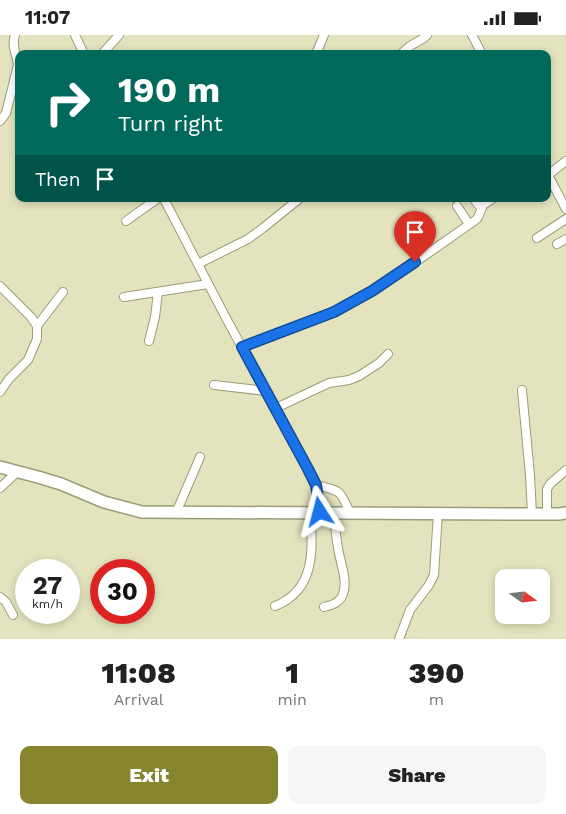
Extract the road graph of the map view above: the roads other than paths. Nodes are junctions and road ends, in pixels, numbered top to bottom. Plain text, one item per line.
1 (15, 35) edge
2 (75, 35) edge
3 (119, 35) edge
4 (324, 35) edge
5 (427, 35) edge
6 (472, 35) edge
7 (82, 50) edge
8 (106, 50) edge
9 (318, 50) edge
10 (406, 50) edge
11 (480, 50) edge
12 (15, 51) edge
13 (15, 77) edge
14 (0, 121) edge
15 (566, 161) edge
16 (551, 173) edge
17 (551, 181) edge
18 (153, 202) edge
19 (166, 202) edge
20 (295, 202) edge
21 (477, 202) edge
22 (487, 202) edge
23 (458, 206) dead end
24 (482, 208) junction
25 (566, 209) edge
26 (566, 219) edge
27 (126, 221) dead end
28 (469, 224) junction
29 (537, 238) dead end
30 (566, 239) edge
31 (557, 244) dead end
32 (198, 263) junction
33 (208, 284) junction
34 (0, 286) edge
35 (63, 292) dead end
36 (158, 292) junction
37 (124, 297) dead end
38 (37, 326) junction
39 (149, 341) dead end
40 (242, 347) junction
41 (388, 354) dead end
42 (214, 385) dead end
43 (522, 390) dead end
44 (266, 391) junction
45 (0, 392) edge
46 (276, 408) junction
47 (200, 457) dead end
48 (0, 467) edge
49 (566, 470) edge
50 (18, 471) junction
51 (316, 485) junction
52 (0, 488) edge
53 (315, 512) junction
54 (333, 512) junction
55 (176, 513) junction
56 (350, 513) junction
57 (438, 513) junction
58 (566, 513) edge
59 (532, 514) junction
60 (547, 514) junction
61 (0, 597) edge
62 (275, 606) dead end
63 (324, 607) dead end
64 (13, 615) dead end
65 (398, 639) edge

1 - 12 street
2 - 7 street
3 - 8 street
4 - 9 street
5 - 10 street
6 - 11 street
13 - 14 street
15 - 16 street
17 - 25 street
18 - 27 street
19 - 32 street
20 - 32 street
21 - 24 street
22 - 24 street
23 - 28 street
24 - 28 street
26 - 29 street
28 - 40 street
30 - 31 street
32 - 33 street
33 - 36 street
33 - 40 street
34 - 38 street
35 - 38 street
36 - 37 street
36 - 39 street
38 - 45 street
40 - 44 street
41 - 46 street
42 - 44 street
43 - 59 street
44 - 46 street
46 - 51 street
47 - 55 street
48 - 50 street
49 - 60 street
50 - 52 street
50 - 55 street
51 - 53 street
51 - 56 street
53 - 54 street
53 - 55 street
53 - 62 street
54 - 56 street
54 - 63 street
56 - 57 street
57 - 59 street
57 - 65 street
58 - 60 street
59 - 60 street
61 - 64 street

